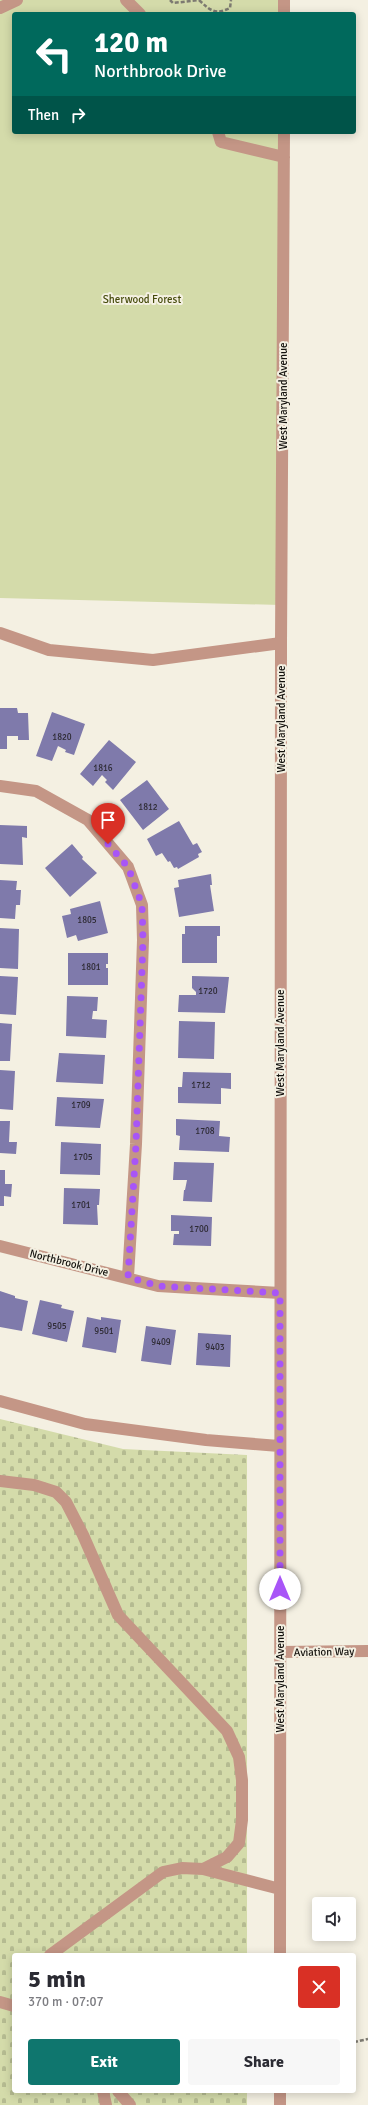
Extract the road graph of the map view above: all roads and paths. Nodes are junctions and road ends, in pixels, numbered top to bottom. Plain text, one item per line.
1 (16, 0) edge
2 (126, 0) edge
3 (170, 0) edge
4 (200, 0) edge
5 (231, 0) edge
6 (284, 0) edge
7 (0, 8) edge
8 (138, 12) edge
9 (284, 12) edge
10 (219, 134) edge
11 (284, 134) edge
12 (284, 157) junction
13 (0, 633) edge
14 (281, 643) junction
15 (0, 786) edge
16 (0, 1246) edge
17 (128, 1277) junction
18 (280, 1293) junction
19 (0, 1401) edge
20 (279, 1446) junction
21 (0, 1481) edge
22 (368, 1651) edge
23 (280, 1652) junction
24 (203, 1869) junction
25 (280, 1889) junction
26 (53, 1953) edge
27 (280, 1953) edge
28 (368, 2039) edge
29 (356, 2042) edge
30 (103, 2093) edge
31 (120, 2093) edge
32 (280, 2093) edge
33 (106, 2105) edge
34 (130, 2105) edge
35 (280, 2105) edge

1 - 7 street
2 - 8 street
3 - 4 path
4 - 5 path
6 - 9 street
10 - 12 street
11 - 12 street, West Maryland Avenue
12 - 14 street, West Maryland Avenue
13 - 14 street
14 - 18 street, West Maryland Avenue
15 - 17 street
16 - 17 street, Northbrook Drive
17 - 18 street, Northbrook Drive
18 - 20 street, West Maryland Avenue
19 - 20 street
20 - 23 street, West Maryland Avenue
21 - 24 street
22 - 23 street, Aviation Way
23 - 25 street, West Maryland Avenue
24 - 25 street
24 - 26 street
25 - 27 street, West Maryland Avenue
28 - 29 path
30 - 33 street
31 - 34 street
32 - 35 street

